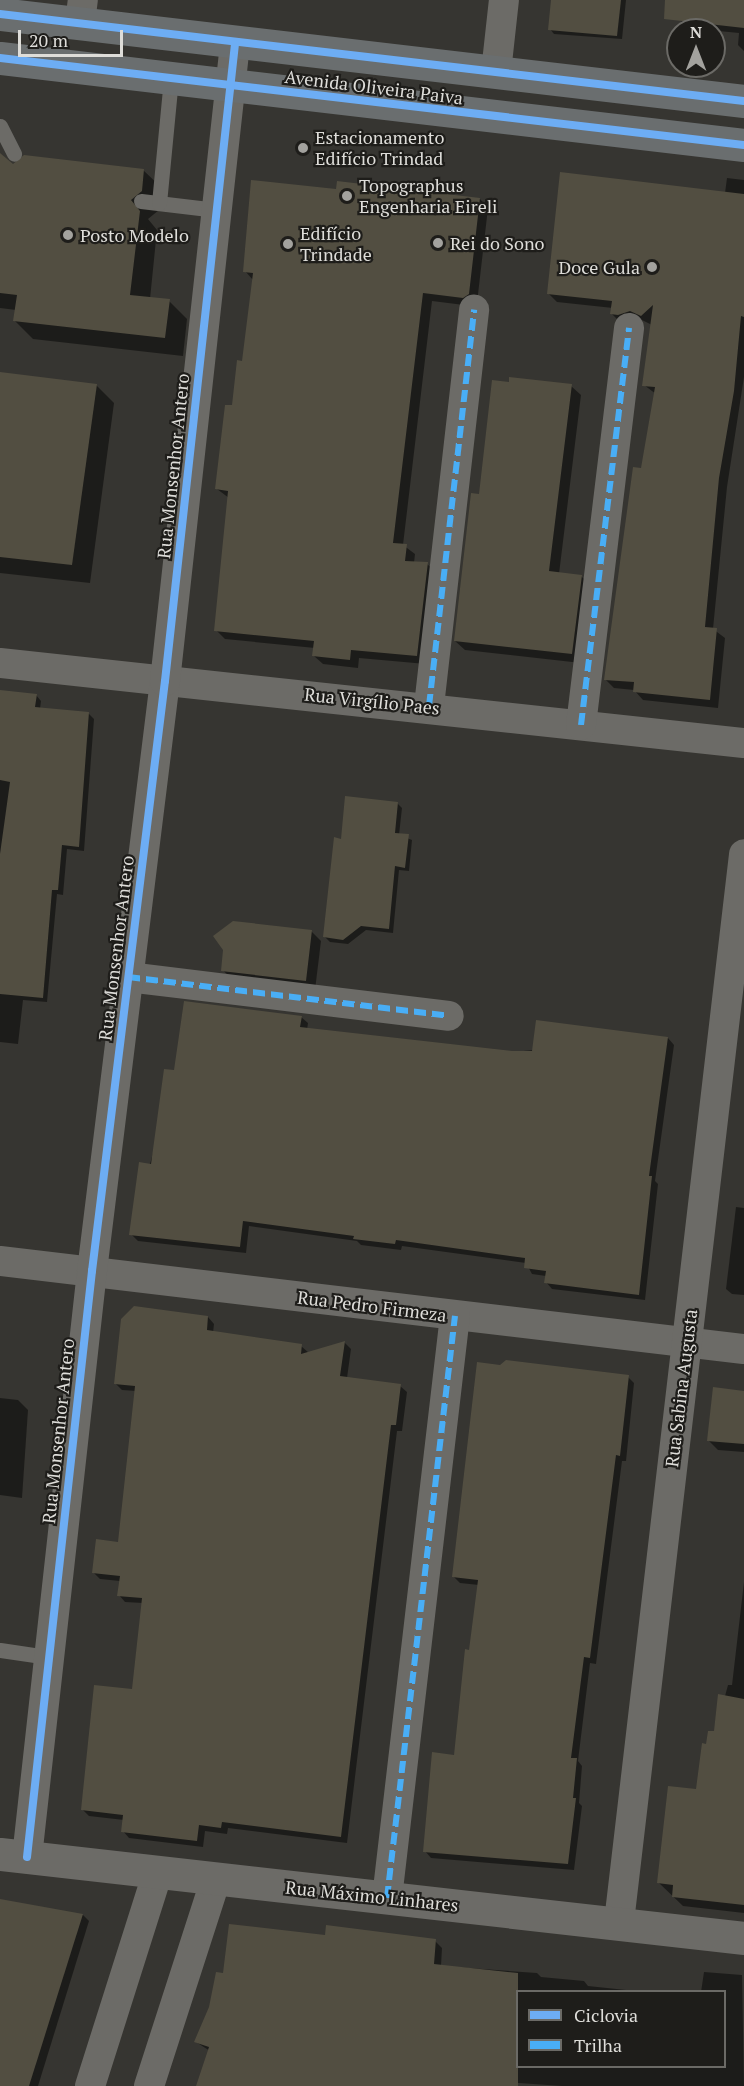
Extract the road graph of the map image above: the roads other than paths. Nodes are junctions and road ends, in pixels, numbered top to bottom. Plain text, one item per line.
1 (504, 0) edge
2 (82, 12) edge
3 (0, 14) edge
4 (235, 44) junction
5 (0, 58) edge
6 (496, 72) junction
7 (171, 78) junction
8 (230, 85) junction
9 (744, 100) edge
10 (0, 126) edge
11 (744, 145) edge
12 (14, 154) dead end
13 (141, 201) dead end
14 (159, 203) junction
15 (216, 210) junction
16 (474, 310) dead end
17 (629, 328) dead end
18 (0, 663) edge
19 (165, 681) junction
20 (429, 706) junction
21 (581, 725) junction
22 (744, 743) edge
23 (744, 854) edge
24 (128, 977) junction
25 (449, 1016) dead end
26 (0, 1261) edge
27 (92, 1271) junction
28 (455, 1316) junction
29 (686, 1343) junction
30 (744, 1349) edge
31 (0, 1650) edge
32 (48, 1657) junction
33 (13, 1855) edge
34 (158, 1872) junction
35 (216, 1879) junction
36 (387, 1898) junction
37 (619, 1922) junction
38 (744, 1938) edge
39 (90, 2086) edge
40 (149, 2086) edge

1 - 6 street
2 - 3 main road, Avenida Oliveira Paiva
2 - 4 main road, Avenida Oliveira Paiva
4 - 6 main road, Avenida Oliveira Paiva
4 - 8 street, Rua Monsenhor Antero
5 - 7 main road, Avenida Oliveira Paiva
6 - 9 main road, Avenida Oliveira Paiva
7 - 8 main road, Avenida Oliveira Paiva
7 - 14 lane
8 - 11 main road, Avenida Oliveira Paiva
8 - 15 street, Rua Monsenhor Antero
10 - 12 lane
13 - 14 lane
14 - 15 lane
15 - 19 street, Rua Monsenhor Antero
16 - 20 street
17 - 21 street
18 - 19 street, Rua Virgílio Paes
19 - 20 street, Rua Virgílio Paes
19 - 24 street, Rua Monsenhor Antero
20 - 21 street, Rua Virgílio Paes
21 - 22 street, Rua Virgílio Paes
23 - 29 street, Rua Sabina Augusta
24 - 25 street
24 - 27 street, Rua Monsenhor Antero
26 - 27 street, Rua Pedro Firmeza
27 - 28 street, Rua Pedro Firmeza
27 - 32 street, Rua Monsenhor Antero
28 - 29 street, Rua Pedro Firmeza
28 - 36 street
29 - 30 street, Rua Pedro Firmeza
29 - 37 street, Rua Sabina Augusta
31 - 32 lane
32 - 33 street, Rua Monsenhor Antero
33 - 34 street, Rua Máximo Linhares
34 - 35 street, Rua Máximo Linhares
34 - 39 street
35 - 36 street, Rua Máximo Linhares
35 - 40 street
36 - 37 street, Rua Máximo Linhares
37 - 38 street, Rua Máximo Linhares

